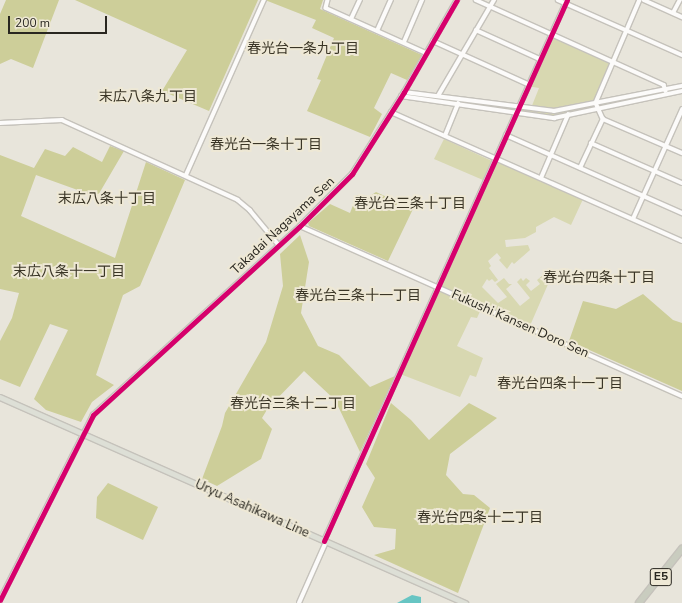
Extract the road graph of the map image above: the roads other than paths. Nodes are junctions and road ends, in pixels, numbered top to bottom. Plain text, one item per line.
1 (264, 0) edge
2 (328, 0) edge
3 (360, 0) edge
4 (391, 0) edge
5 (422, 0) edge
6 (457, 0) edge
7 (476, 0) edge
8 (494, 0) edge
9 (558, 0) edge
10 (640, 0) edge
11 (644, 0) edge
12 (680, 0) edge
13 (566, 2) edge
14 (490, 7) junction
15 (673, 13) junction
16 (682, 17) edge
17 (351, 19) junction
18 (476, 30) junction
19 (626, 30) junction
20 (377, 31) junction
21 (552, 34) junction
22 (433, 41) junction
23 (404, 42) junction
24 (426, 53) junction
25 (462, 55) junction
26 (682, 55) edge
27 (540, 59) junction
28 (613, 61) junction
29 (528, 84) junction
30 (682, 86) edge
31 (665, 89) junction
32 (404, 92) junction
33 (682, 92) edge
34 (666, 94) junction
35 (401, 96) junction
36 (438, 96) junction
37 (596, 103) junction
38 (458, 104) junction
39 (519, 107) junction
40 (598, 108) junction
41 (682, 110) edge
42 (391, 112) junction
43 (517, 112) junction
44 (568, 115) junction
45 (603, 119) junction
46 (677, 120) junction
47 (682, 122) edge
48 (0, 123) edge
49 (506, 135) junction
50 (445, 136) junction
51 (591, 143) junction
52 (666, 146) junction
53 (682, 153) edge
54 (551, 155) junction
55 (496, 158) junction
56 (580, 168) junction
57 (655, 171) junction
58 (186, 175) junction
59 (541, 178) junction
60 (682, 183) edge
61 (643, 196) junction
62 (682, 213) edge
63 (633, 219) junction
64 (300, 226) junction
65 (682, 241) edge
66 (279, 245) junction
67 (439, 288) junction
68 (682, 396) edge
69 (0, 397) edge
70 (82, 434) junction
71 (325, 542) junction
72 (682, 549) edge
73 (0, 600) edge
74 (299, 603) edge
75 (465, 603) edge
76 (639, 603) edge

1 - 58 street
2 - 17 street
3 - 17 street
4 - 20 street
5 - 23 street
6 - 22 street, Takadai Nagayama Sen
7 - 14 street
8 - 14 street
9 - 13 street
10 - 19 street
11 - 15 street
12 - 15 street
13 - 19 street
13 - 21 street, Fukushi Kansen Doro Sen
14 - 18 street
14 - 21 street
15 - 16 street
17 - 20 street
18 - 25 street
18 - 27 street
19 - 26 street
19 - 28 street
20 - 23 street
21 - 27 street, Fukushi Kansen Doro Sen
21 - 28 street
22 - 24 street, Takadai Nagayama Sen
22 - 25 street
23 - 24 street
24 - 32 street, Takadai Nagayama Sen
25 - 29 street
25 - 36 street
27 - 29 street, Fukushi Kansen Doro Sen
28 - 31 street
28 - 37 street
29 - 39 street, Fukushi Kansen Doro Sen
30 - 31 street
31 - 34 street
31 - 37 street
32 - 35 street, Takadai Nagayama Sen
32 - 36 street
33 - 34 street
34 - 40 street
35 - 38 street
35 - 42 street, Takadai Nagayama Sen
36 - 39 street
37 - 39 street
37 - 40 street
38 - 43 street
38 - 50 street
39 - 43 street, Fukushi Kansen Doro Sen
40 - 44 street
40 - 45 street
41 - 46 street
42 - 50 street
42 - 64 street, Takadai Nagayama Sen
43 - 44 street
43 - 49 street, Fukushi Kansen Doro Sen
44 - 54 street
45 - 51 street
45 - 52 street
46 - 47 street
46 - 52 street
48 - 58 street
49 - 54 street
49 - 55 street, Fukushi Kansen Doro Sen
50 - 55 street
51 - 56 street
51 - 57 street
52 - 53 street
52 - 57 street
54 - 56 street
54 - 59 street
55 - 59 street
55 - 67 street, Fukushi Kansen Doro Sen
56 - 61 street
57 - 60 street
57 - 61 street
58 - 66 street
59 - 63 street
61 - 62 street
61 - 63 street
63 - 65 street
64 - 66 street, Takadai Nagayama Sen
64 - 67 street
66 - 70 street, Takadai Nagayama Sen
67 - 68 street, Fukushi Kansen Doro Sen
67 - 71 street
69 - 70 main road
70 - 71 main road, Uryu Asahikawa Line
70 - 73 street, Takadai Nagayama Sen
71 - 74 street
71 - 75 main road, Uryu Asahikawa Line
72 - 76 highway, E5

